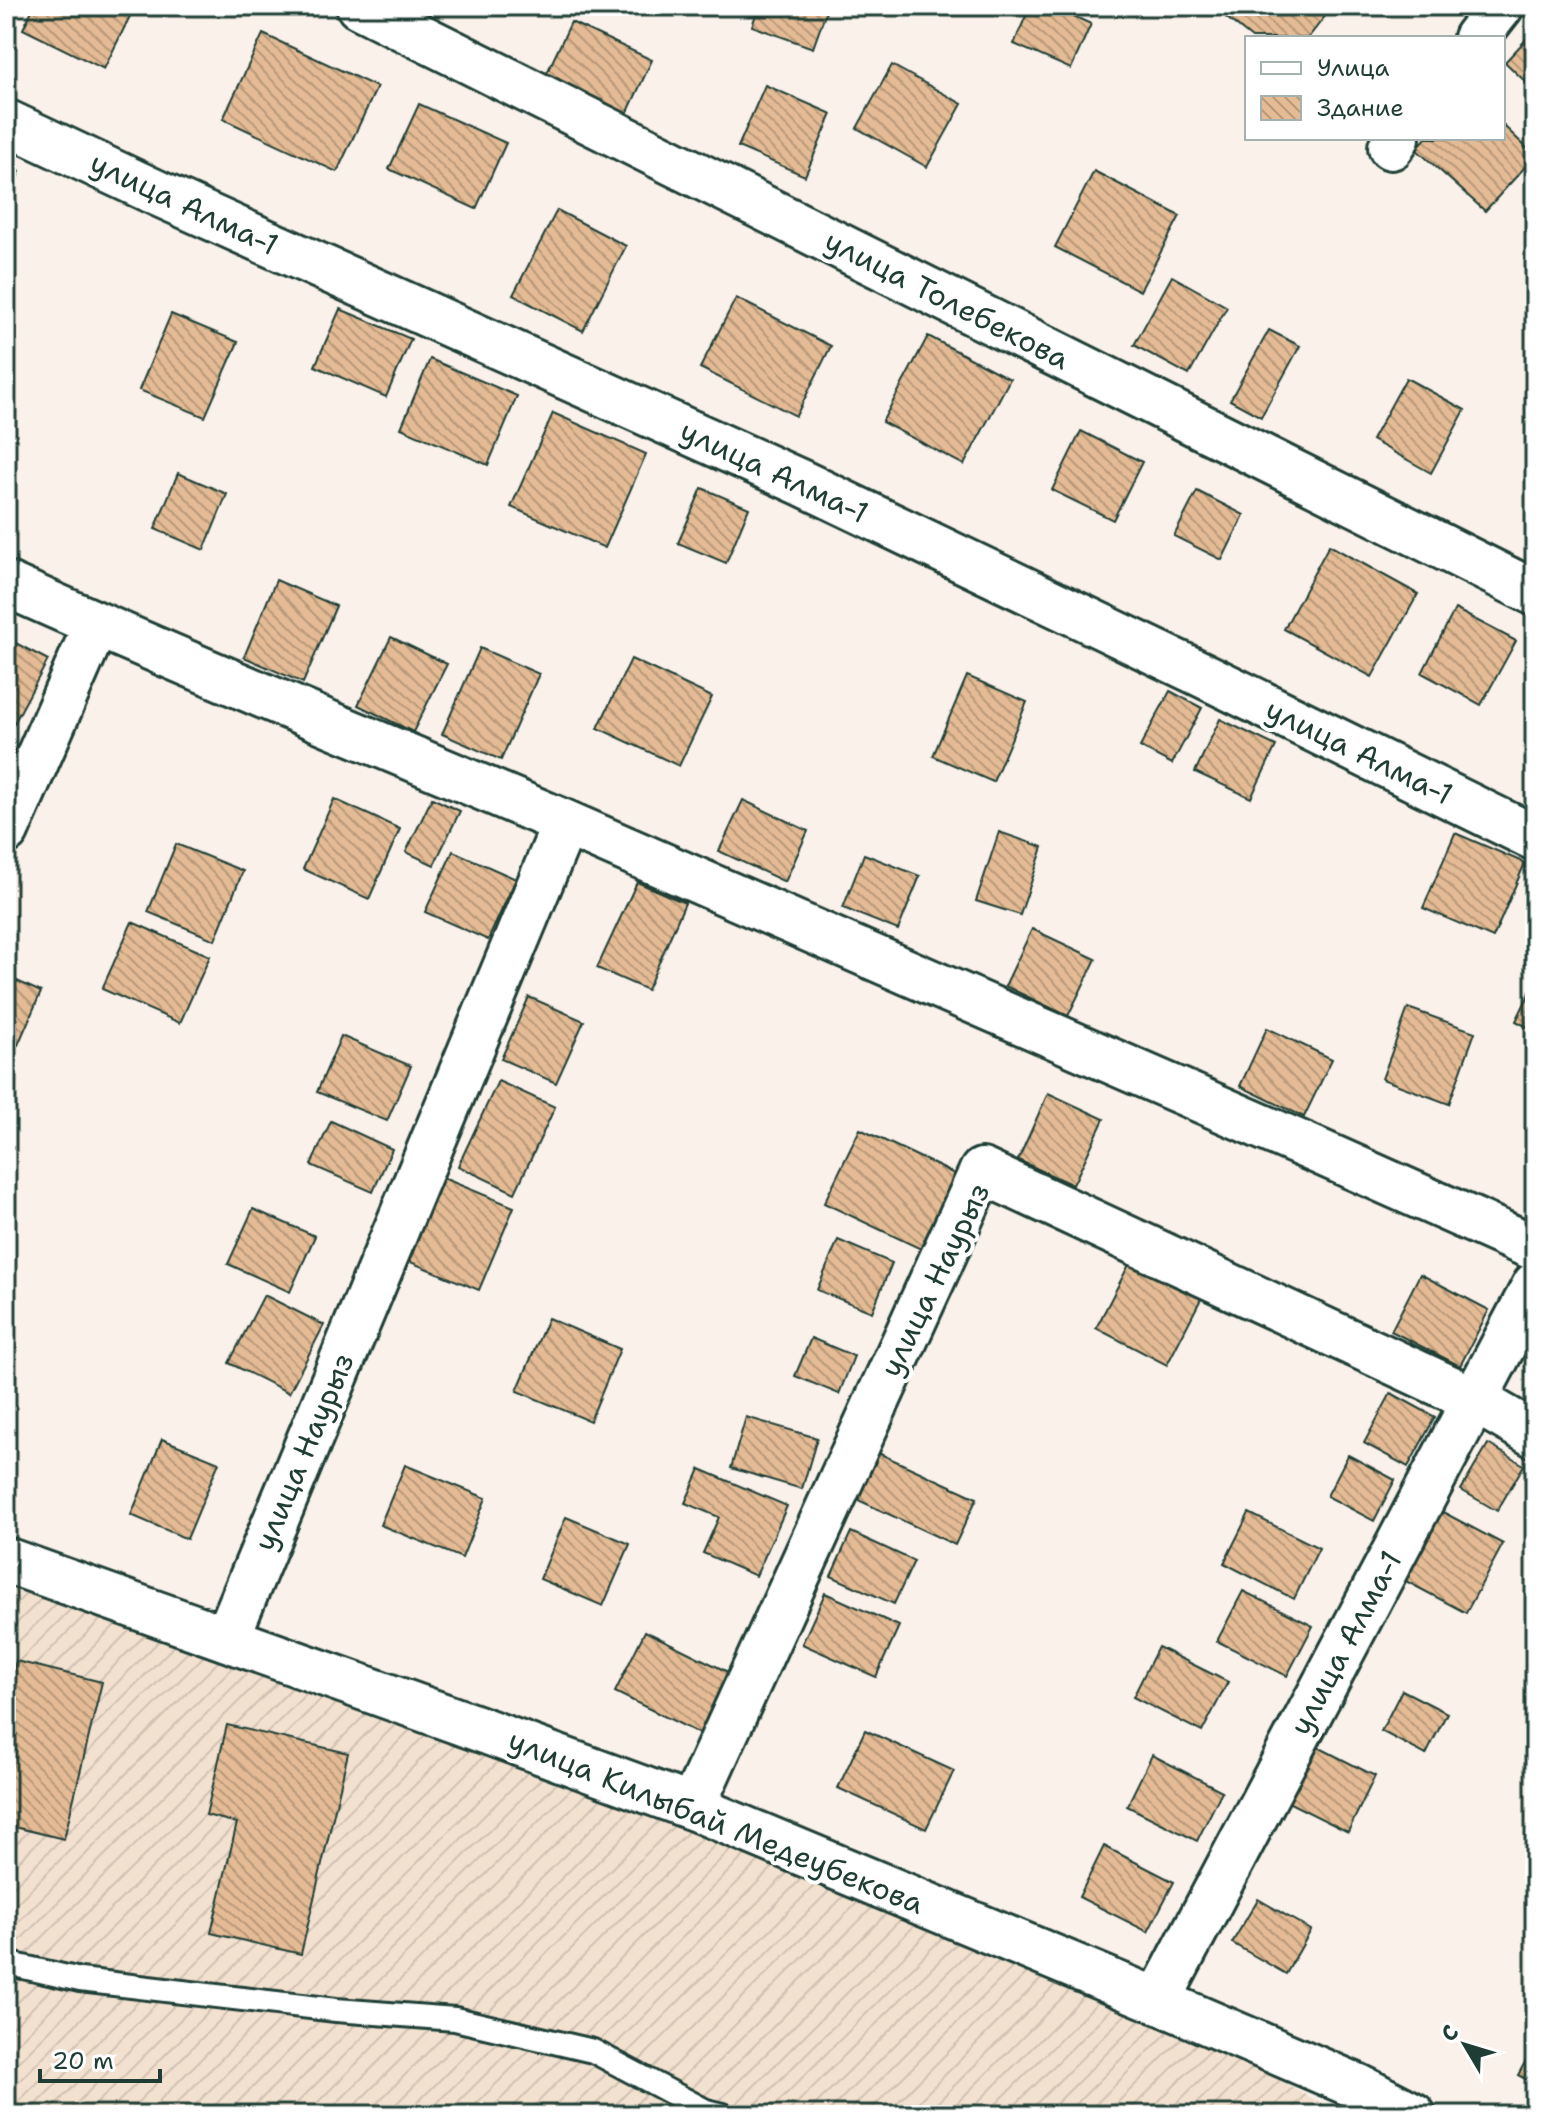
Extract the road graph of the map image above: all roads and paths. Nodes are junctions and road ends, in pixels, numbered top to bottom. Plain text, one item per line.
1 (359, 6) edge
2 (1501, 6) edge
3 (1478, 36) edge
4 (6, 122) edge
5 (6, 584) edge
6 (1535, 593) edge
7 (96, 625) junction
8 (565, 823) junction
9 (6, 831) edge
10 (1535, 838) edge
11 (1535, 1248) edge
12 (1535, 1285) edge
13 (1473, 1399) junction
14 (1535, 1435) edge
15 (6, 1560) edge
16 (227, 1638) junction
17 (692, 1807) junction
18 (6, 1963) edge
19 (1158, 2001) junction
20 (713, 2114) edge
21 (1413, 2115) edge

1 - 6 street, улица Толебекова
2 - 3 street
4 - 10 street, улица Алма-1
5 - 7 street
7 - 8 street
7 - 9 street
8 - 11 street
8 - 16 street, улица Наурыз
12 - 13 street, улица Алма-1
13 - 14 street, улица Наурыз
13 - 17 street, улица Наурыз
13 - 19 street, улица Алма-1
15 - 16 street, улица Килыбай Медеубекова
16 - 17 street, улица Килыбай Медеубекова
17 - 19 street, улица Килыбай Медеубекова
18 - 20 lane
19 - 21 street, улица Килыбай Медеубекова

